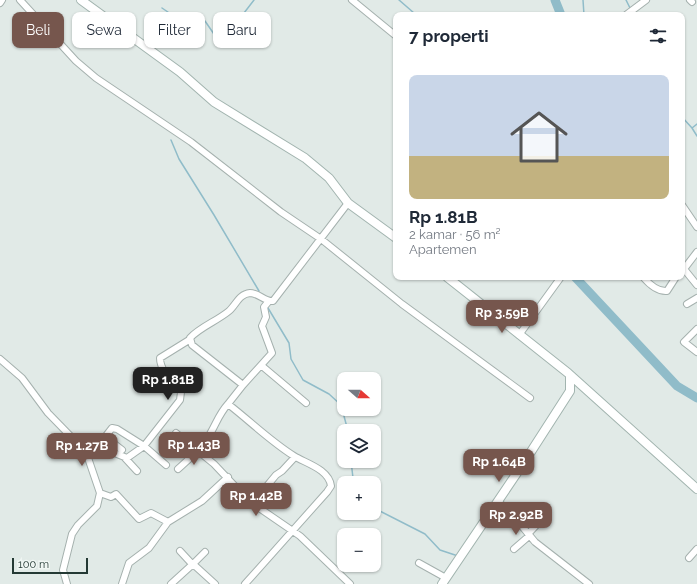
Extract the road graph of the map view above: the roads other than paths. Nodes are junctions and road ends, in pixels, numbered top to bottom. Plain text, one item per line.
1 (2, 0) edge
2 (20, 0) edge
3 (81, 0) edge
4 (352, 0) edge
5 (646, 0) edge
6 (0, 3) edge
7 (630, 12) edge
8 (393, 34) edge
9 (348, 203) junction
10 (685, 209) edge
11 (697, 226) edge
12 (393, 236) edge
13 (321, 239) junction
14 (697, 252) edge
15 (685, 267) edge
16 (685, 272) edge
17 (451, 280) edge
18 (559, 280) edge
19 (646, 280) edge
20 (674, 280) edge
21 (697, 285) edge
22 (697, 298) edge
23 (269, 302) junction
24 (688, 304) dead end
25 (697, 329) edge
26 (519, 335) junction
27 (189, 340) junction
28 (697, 352) edge
29 (0, 359) edge
30 (262, 366) junction
31 (570, 376) junction
32 (579, 383) junction
33 (243, 385) junction
34 (570, 392) junction
35 (530, 398) dead end
36 (306, 403) dead end
37 (228, 404) junction
38 (176, 433) dead end
39 (144, 446) junction
40 (122, 450) dead end
41 (199, 450) junction
42 (88, 456) junction
43 (295, 457) junction
44 (124, 458) junction
45 (166, 465) dead end
46 (178, 469) dead end
47 (137, 471) dead end
48 (228, 477) junction
49 (697, 489) edge
50 (100, 493) junction
51 (498, 502) junction
52 (252, 504) junction
53 (544, 517) dead end
54 (168, 522) junction
55 (293, 531) junction
56 (528, 535) junction
57 (514, 549) dead end
58 (697, 549) edge
59 (180, 551) dead end
60 (205, 552) dead end
61 (689, 558) dead end
62 (419, 563) dead end
63 (192, 564) junction
64 (444, 581) edge
65 (580, 582) edge
66 (67, 584) edge
67 (122, 584) edge
68 (170, 584) edge
69 (215, 584) edge
70 (245, 584) edge
71 (350, 584) edge
72 (589, 584) edge

1 - 6 street
2 - 13 street
3 - 9 main road
4 - 8 street
5 - 7 street
9 - 12 main road
9 - 13 street
10 - 11 street
13 - 23 street
13 - 35 street
14 - 15 street
16 - 21 street
17 - 26 main road
18 - 26 street
19 - 20 street
22 - 24 street
23 - 27 street
23 - 30 street
25 - 28 street
26 - 31 main road
27 - 33 street
27 - 39 street
29 - 42 street
30 - 33 street
30 - 36 street
31 - 32 main road
31 - 34 main road
32 - 34 main road
32 - 49 main road
33 - 37 street
34 - 51 main road
37 - 41 street
37 - 43 street
38 - 41 street
39 - 40 street
39 - 44 street
39 - 45 street
41 - 46 street
41 - 48 street
42 - 44 street
42 - 50 street
43 - 52 street
43 - 55 street
44 - 47 street
48 - 52 street
48 - 54 street
50 - 54 street
50 - 66 street
51 - 56 street
51 - 64 main road
52 - 55 street
53 - 56 street
54 - 67 street
55 - 70 street
55 - 71 street
56 - 57 street
56 - 65 street
58 - 61 street
59 - 63 street
60 - 63 street
62 - 64 street
63 - 68 street
63 - 69 street
65 - 72 street

